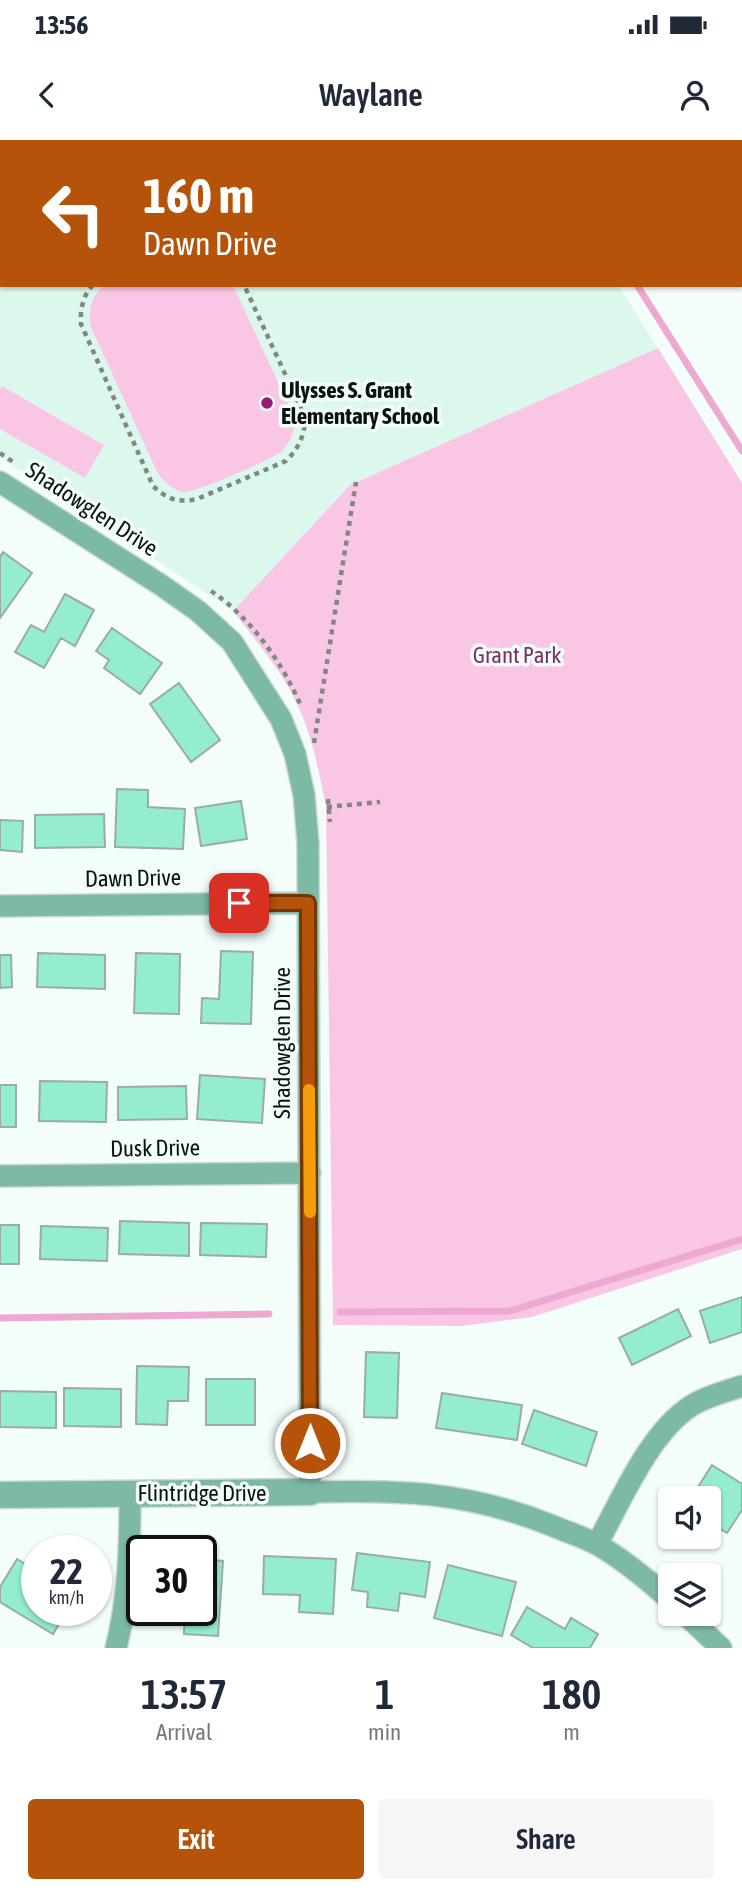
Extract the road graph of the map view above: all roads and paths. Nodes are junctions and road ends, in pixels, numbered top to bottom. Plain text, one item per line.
1 (92, 287) edge
2 (245, 287) edge
3 (0, 482) edge
4 (356, 482) dead end
5 (313, 748) dead end
6 (380, 802) dead end
7 (326, 807) dead end
8 (308, 903) junction
9 (0, 906) edge
10 (310, 1173) junction
11 (0, 1176) edge
12 (742, 1386) edge
13 (310, 1492) junction
14 (130, 1493) junction
15 (0, 1494) edge
16 (597, 1544) junction
17 (658, 1590) edge
18 (698, 1626) edge
19 (116, 1648) edge
20 (721, 1648) edge

1 - 2 path
3 - 8 street, Shadowglen Drive
4 - 5 path
6 - 7 path
8 - 9 street, Dawn Drive
8 - 10 street, Shadowglen Drive
10 - 11 street, Dusk Drive
10 - 13 street, Shadowglen Drive
12 - 16 street
13 - 14 street, Flintridge Drive
13 - 16 street, Flintridge Drive
14 - 15 street, Flintridge Drive
14 - 19 street
16 - 17 street, Flintridge Drive
18 - 20 street

